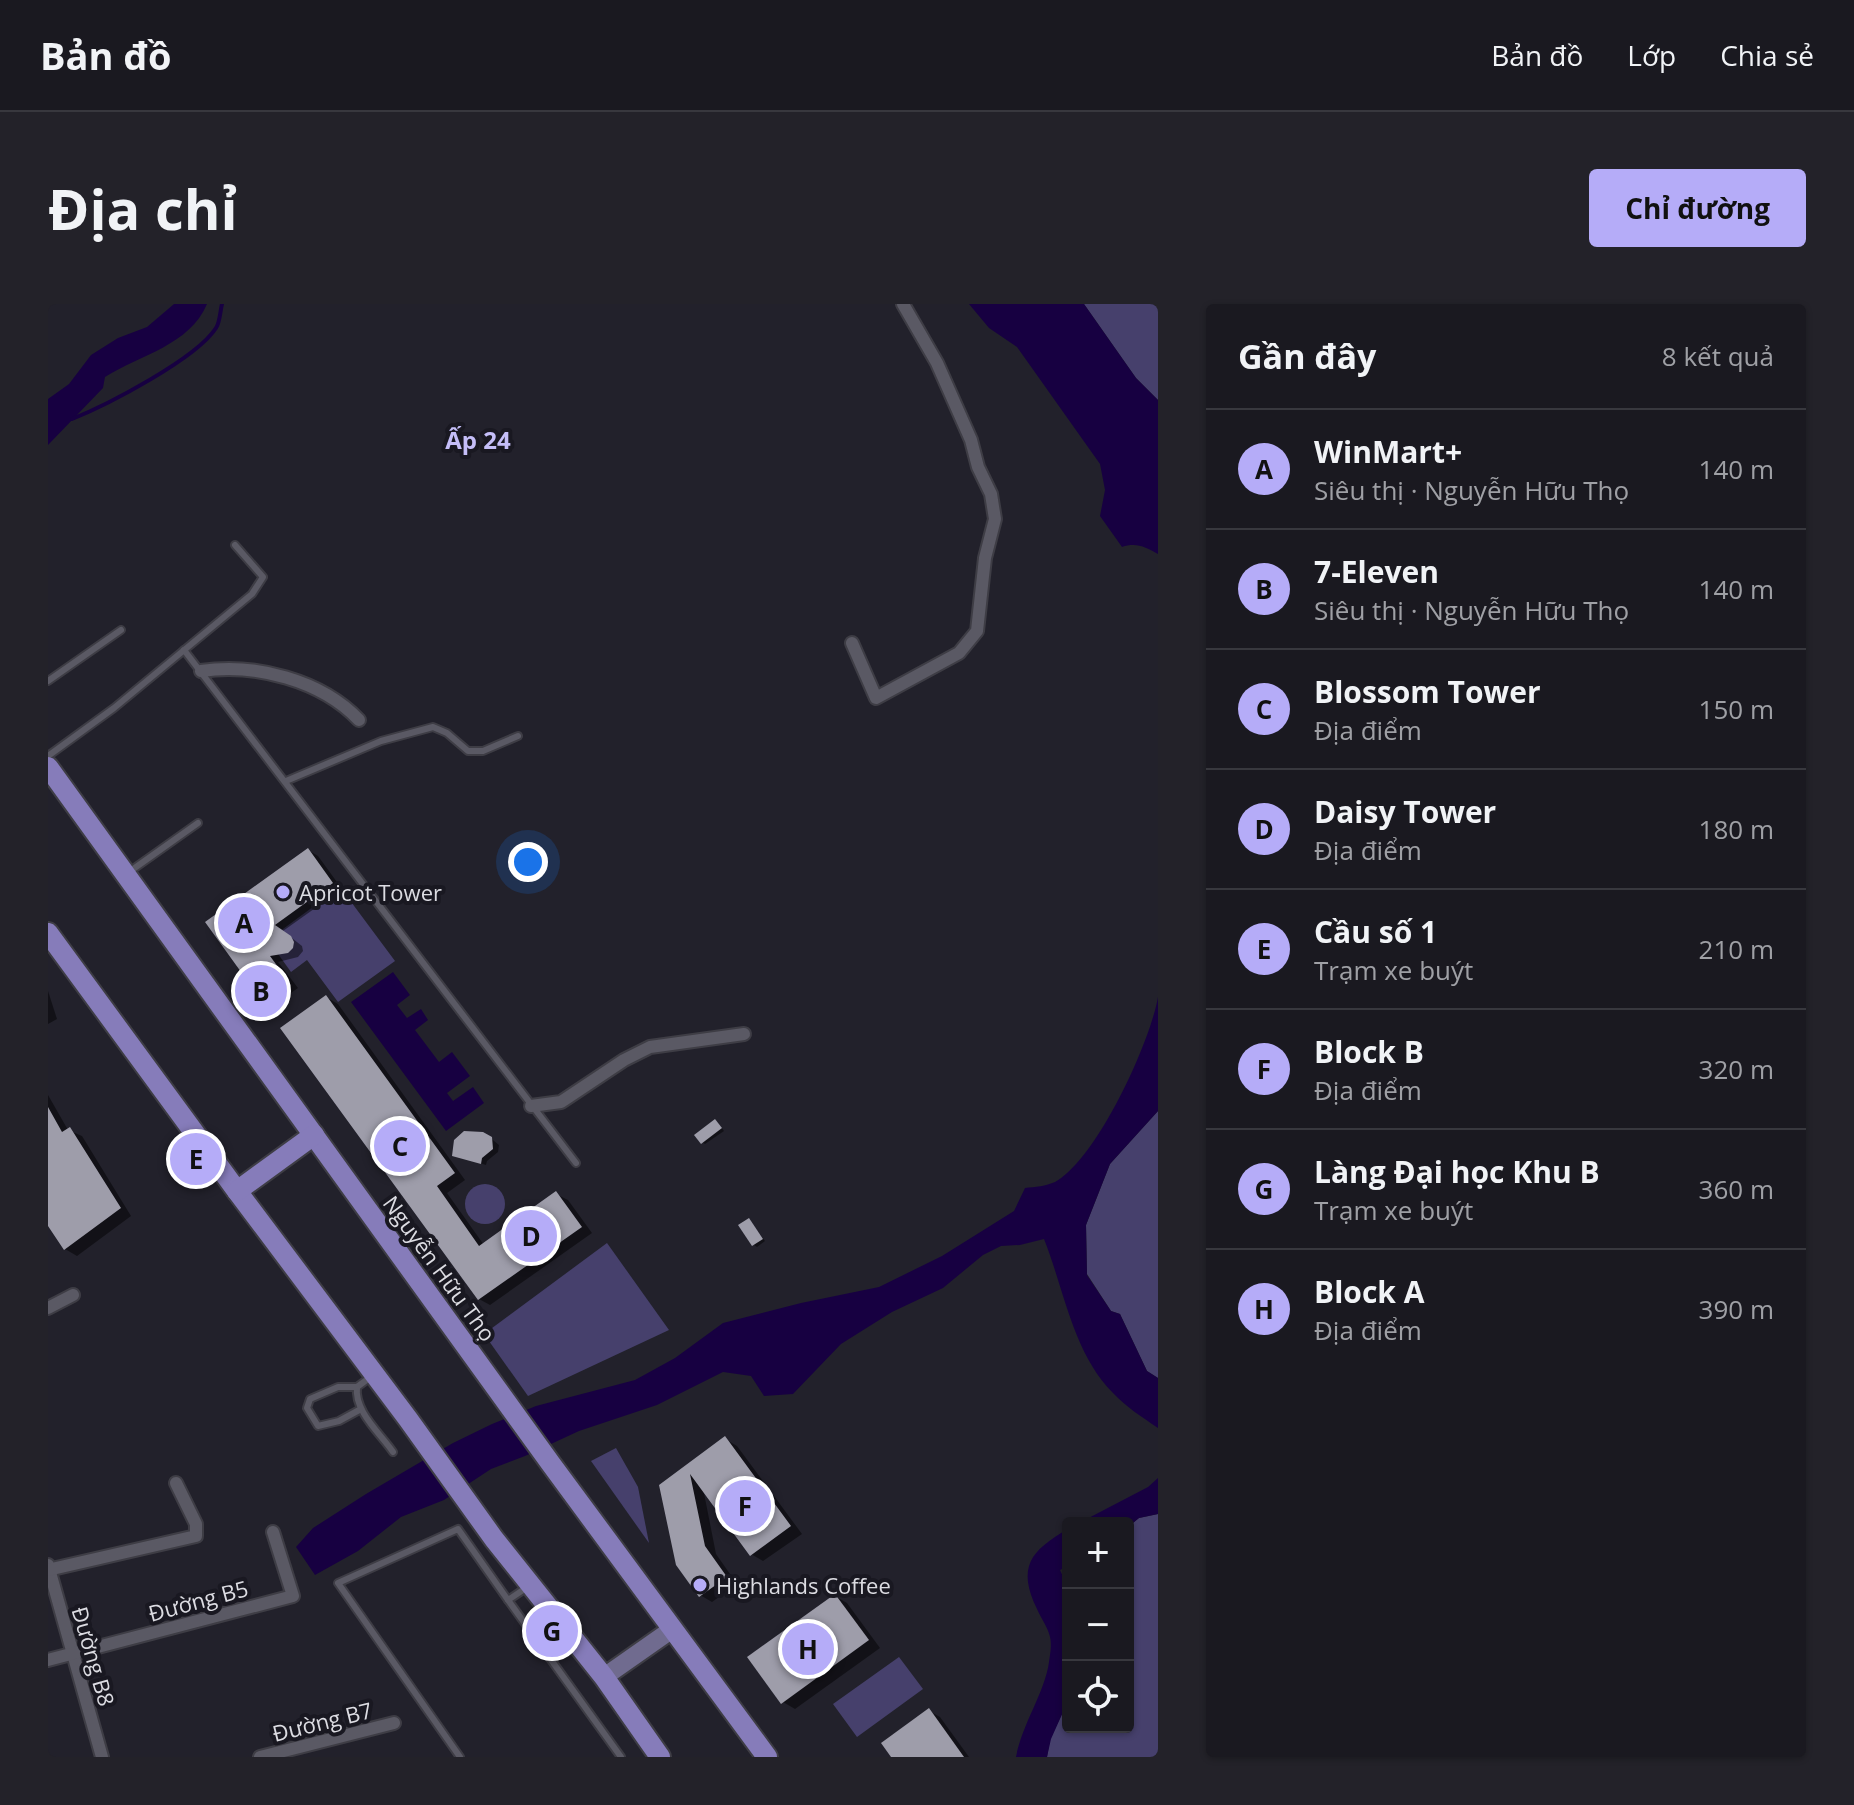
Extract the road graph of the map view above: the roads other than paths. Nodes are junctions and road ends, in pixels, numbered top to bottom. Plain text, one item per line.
1 (903, 304) edge
2 (235, 545) dead end
3 (121, 630) dead end
4 (852, 643) dead end
5 (184, 650) junction
6 (201, 671) junction
7 (48, 681) edge
8 (359, 720) dead end
9 (518, 736) dead end
10 (48, 756) edge
11 (48, 767) edge
12 (286, 781) junction
13 (198, 823) dead end
14 (127, 874) junction
15 (48, 933) edge
16 (744, 1034) dead end
17 (531, 1106) junction
18 (314, 1135) junction
19 (576, 1163) dead end
20 (237, 1191) junction
21 (73, 1295) dead end
22 (48, 1308) edge
23 (375, 1374) junction
24 (357, 1387) junction
25 (361, 1409) junction
26 (393, 1452) dead end
27 (176, 1483) dead end
28 (273, 1532) dead end
29 (48, 1568) edge
30 (529, 1585) junction
31 (508, 1600) junction
32 (671, 1630) junction
33 (72, 1654) junction
34 (48, 1660) edge
35 (604, 1677) junction
36 (394, 1723) dead end
37 (102, 1757) edge
38 (260, 1757) edge
39 (460, 1757) edge
40 (621, 1757) edge
41 (660, 1757) edge
42 (767, 1757) edge

1 - 4 street
2 - 5 lane
3 - 7 lane
5 - 6 lane
5 - 10 lane
6 - 8 street
6 - 12 lane
9 - 12 lane
11 - 14 main road, Nguyễn Hữu Thọ
12 - 17 lane
13 - 14 lane
14 - 18 main road, Nguyễn Hữu Thọ
15 - 20 main road
16 - 17 street
17 - 19 lane
18 - 20 main road
18 - 32 main road, Nguyễn Hữu Thọ
20 - 23 main road
21 - 22 street
23 - 24 lane
23 - 30 main road
24 - 25 lane
24 - 25 lane
25 - 26 lane
27 - 29 street
28 - 33 street, Đường B5
29 - 33 street, Đường B8
30 - 31 lane
30 - 35 main road
31 - 39 lane
31 - 40 lane
32 - 35 main road
32 - 42 main road, Nguyễn Hữu Thọ
33 - 34 street, Đường B5
33 - 37 street, Đường B8
35 - 41 main road
36 - 38 street, Đường B7

